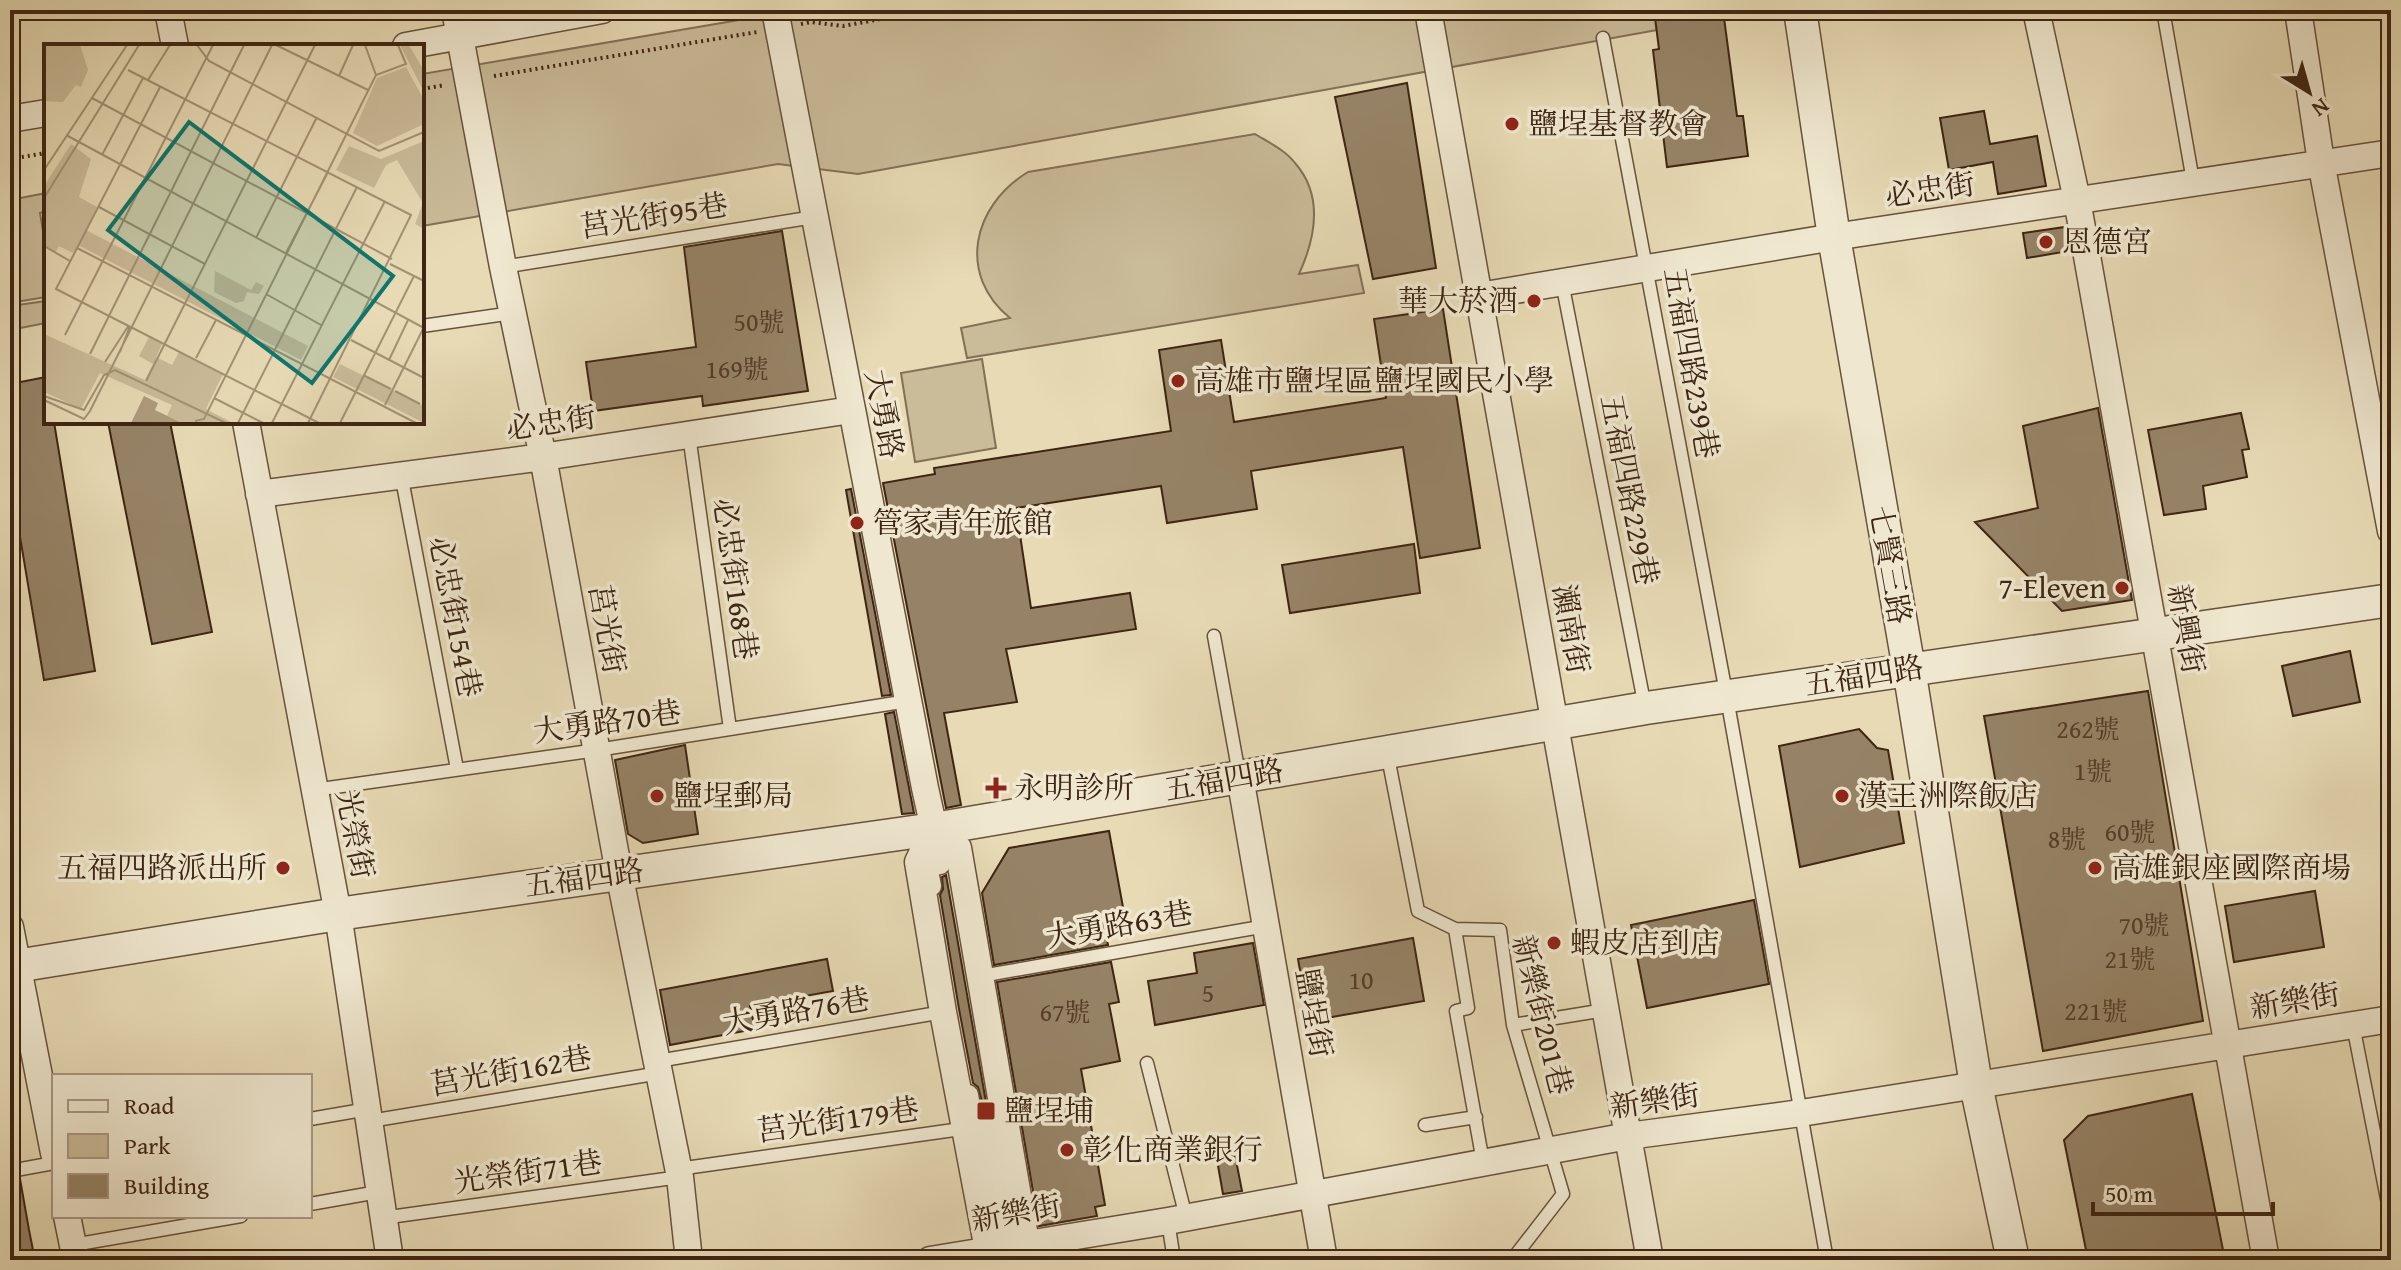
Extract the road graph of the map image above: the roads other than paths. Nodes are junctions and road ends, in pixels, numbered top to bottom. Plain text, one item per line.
1 (168, 10) edge
2 (455, 10) edge
3 (602, 10) edge
4 (775, 10) edge
5 (1428, 10) edge
6 (1800, 10) edge
7 (2036, 10) edge
8 (2163, 10) edge
9 (2298, 10) edge
10 (460, 36) junction
11 (1603, 38) dead end
12 (175, 44) edge
13 (417, 44) edge
14 (44, 113) edge
15 (10, 119) edge
16 (2391, 153) edge
17 (2321, 162) junction
18 (2193, 181) junction
19 (2077, 200) junction
20 (814, 217) junction
21 (1834, 237) junction
22 (503, 267) junction
23 (1647, 269) junction
24 (1562, 282) junction
25 (1479, 296) junction
26 (513, 313) junction
27 (424, 326) edge
28 (851, 410) junction
29 (246, 424) edge
30 (689, 435) junction
31 (543, 457) junction
32 (401, 474) junction
33 (259, 494) junction
34 (2391, 531) edge
35 (2391, 600) edge
36 (2154, 633) junction
37 (1214, 636) dead end
38 (1909, 669) junction
39 (1727, 698) junction
40 (908, 701) junction
41 (1646, 708) junction
42 (1555, 724) junction
43 (730, 729) junction
44 (597, 750) junction
45 (1387, 752) junction
46 (457, 769) junction
47 (1240, 777) junction
48 (314, 790) junction
49 (934, 829) junction
50 (619, 873) junction
51 (338, 914) junction
52 (1266, 926) junction
53 (10, 927) edge
54 (1455, 929) junction
55 (13, 967) edge
56 (981, 976) junction
57 (1605, 1010) junction
58 (943, 1012) junction
59 (2391, 1019) edge
60 (1513, 1025) junction
61 (2353, 1025) junction
62 (2228, 1044) junction
63 (1147, 1063) dead end
64 (659, 1067) junction
65 (1976, 1085) junction
66 (1801, 1113) junction
67 (369, 1115) junction
68 (1476, 1117) junction
69 (312, 1119) edge
70 (1425, 1125) dead end
71 (986, 1126) junction
72 (1628, 1136) junction
73 (52, 1144) edge
74 (1551, 1150) junction
75 (1483, 1162) junction
76 (52, 1163) edge
77 (10, 1171) edge
78 (679, 1173) junction
79 (1312, 1192) junction
80 (312, 1204) edge
81 (380, 1205) junction
82 (67, 1218) edge
83 (232, 1218) edge
84 (1177, 1219) junction
85 (2391, 1219) edge
86 (74, 1252) edge
87 (1009, 1253) edge
88 (390, 1260) edge
89 (689, 1260) edge
90 (930, 1260) edge
91 (1174, 1260) edge
92 (1324, 1260) edge
93 (1512, 1260) edge
94 (1650, 1260) edge
95 (1827, 1260) edge
96 (2013, 1260) edge
97 (2266, 1260) edge

1 - 12 street
2 - 10 street, 莒光街
3 - 10 street
4 - 20 street, 大勇路
5 - 25 street, 瀨南街
6 - 21 street, 七賢三路
7 - 19 street, 新興街
8 - 18 lane
9 - 17 street
10 - 13 street
10 - 22 street, 莒光街
11 - 23 lane, 五福四路239巷
14 - 15 street
16 - 17 street, 必忠街
17 - 18 street, 必忠街
17 - 34 street
18 - 19 street, 必忠街
19 - 21 street, 必忠街
19 - 36 street, 新興街
20 - 22 lane, 莒光街95巷
20 - 28 street, 大勇路
21 - 23 street, 必忠街
21 - 38 street, 七賢三路
22 - 26 street, 莒光街
23 - 24 street, 必忠街
23 - 39 lane, 五福四路239巷
24 - 25 street, 必忠街
24 - 41 lane, 五福四路229巷
25 - 42 street, 瀨南街
26 - 27 lane
26 - 31 street, 莒光街
28 - 30 street, 必忠街
28 - 40 street, 大勇路
29 - 33 street, 光榮街
30 - 31 street, 必忠街
30 - 43 lane, 必忠街168巷
31 - 32 street, 必忠街
31 - 44 street, 莒光街
32 - 33 street, 必忠街
32 - 46 lane, 必忠街154巷
33 - 48 street, 光榮街
35 - 36 street, 五福四路
36 - 38 street, 五福四路
36 - 62 street, 新興街
37 - 47 lane
38 - 39 street, 五福四路
38 - 65 street, 七賢三路
39 - 41 street, 五福四路
39 - 66 lane, 五福四路239巷
40 - 43 lane, 大勇路70巷
40 - 49 street, 大勇路
41 - 42 street, 五福四路
42 - 45 street, 五福四路
42 - 57 street, 瀨南街
43 - 44 lane, 大勇路70巷
44 - 46 lane, 大勇路70巷
44 - 50 street, 莒光街
45 - 47 street, 五福四路
45 - 54 lane
46 - 48 lane, 大勇路70巷
47 - 49 street, 五福四路
47 - 52 street, 鹽埕街
48 - 51 street, 光榮街
49 - 50 street, 五福四路
49 - 56 street
49 - 58 street
49 - 71 street
50 - 51 street, 五福四路
50 - 64 street, 莒光街
51 - 55 street, 五福四路
51 - 67 street, 光榮街
52 - 56 lane, 大勇路63巷
52 - 79 street, 鹽埕街
53 - 55 street
54 - 60 lane, 新樂街201巷
54 - 68 lane
55 - 73 street
56 - 71 street
57 - 60 lane
57 - 72 street, 瀨南街
58 - 64 lane, 大勇路76巷
58 - 71 street
59 - 61 street, 新樂街
60 - 74 lane, 新樂街201巷
61 - 62 street, 新樂街
61 - 85 lane
62 - 65 street, 新樂街
62 - 97 street, 新興街
63 - 84 lane
64 - 67 lane, 莒光街162巷
64 - 78 street, 莒光街
65 - 66 street, 新樂街
65 - 96 street, 七賢三路
66 - 72 street, 新樂街
66 - 95 lane, 五福四路239巷
67 - 69 lane, 莒光街162巷
67 - 81 street, 光榮街
68 - 70 lane
68 - 75 lane
71 - 78 lane, 莒光街179巷
71 - 87 street
71 - 87 street
72 - 74 street, 新樂街
72 - 94 street, 瀨南街
74 - 75 street, 新樂街
74 - 93 lane, 新樂街201巷
75 - 79 street, 新樂街
76 - 77 lane
78 - 81 lane, 光榮街71巷
78 - 89 street, 莒光街
79 - 84 street, 新樂街
79 - 92 street, 鹽埕街
80 - 81 lane, 光榮街71巷
81 - 88 street, 光榮街
82 - 86 street
83 - 86 lane
84 - 87 street, 新樂街
84 - 91 lane
87 - 90 street, 新樂街

